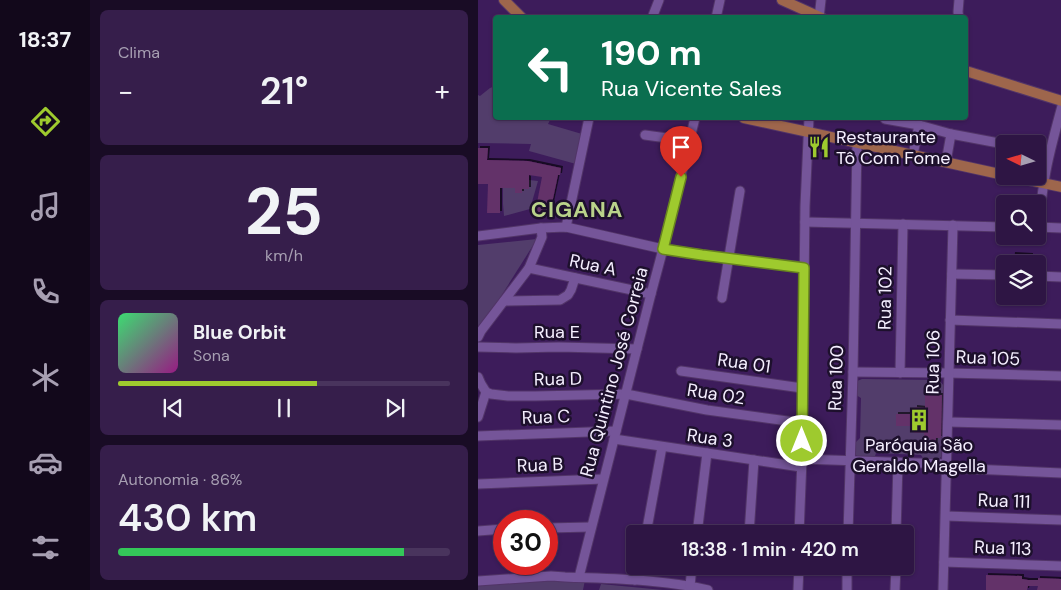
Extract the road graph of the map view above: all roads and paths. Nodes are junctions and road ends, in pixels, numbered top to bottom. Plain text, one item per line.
1 (504, 0) edge
2 (659, 0) edge
3 (720, 0) edge
4 (782, 0) edge
5 (821, 0) edge
6 (959, 0) edge
7 (519, 15) edge
8 (653, 15) edge
9 (717, 15) edge
10 (816, 15) edge
11 (820, 15) edge
12 (959, 15) edge
13 (968, 72) edge
14 (1062, 101) edge
15 (1062, 106) edge
16 (589, 120) edge
17 (694, 120) edge
18 (753, 120) edge
19 (809, 120) edge
20 (895, 120) edge
21 (919, 125) junction
22 (808, 132) junction
23 (951, 134) junction
24 (645, 135) dead end
25 (689, 142) junction
26 (996, 142) edge
27 (856, 143) junction
28 (913, 155) junction
29 (946, 162) junction
30 (996, 173) edge
31 (1046, 173) edge
32 (1046, 184) edge
33 (1062, 187) edge
34 (740, 191) dead end
35 (805, 222) junction
36 (855, 223) junction
37 (903, 224) junction
38 (953, 225) junction
39 (566, 227) junction
40 (996, 227) edge
41 (1046, 227) edge
42 (541, 228) junction
43 (1062, 228) edge
44 (478, 236) edge
45 (663, 249) junction
46 (728, 258) junction
47 (529, 268) junction
48 (804, 268) junction
49 (952, 274) junction
50 (996, 275) edge
51 (1046, 276) edge
52 (1062, 277) edge
53 (575, 278) junction
54 (651, 294) junction
55 (722, 298) dead end
56 (504, 301) junction
57 (950, 320) junction
58 (1062, 324) edge
59 (478, 337) edge
60 (478, 347) edge
61 (637, 348) junction
62 (681, 371) dead end
63 (853, 372) junction
64 (900, 373) junction
65 (948, 373) junction
66 (1062, 376) edge
67 (478, 377) edge
68 (802, 388) junction
69 (489, 393) junction
70 (626, 394) junction
71 (478, 417) edge
72 (948, 422) junction
73 (802, 423) junction
74 (1062, 425) edge
75 (615, 435) junction
76 (478, 436) edge
77 (662, 447) junction
78 (707, 454) junction
79 (754, 460) junction
80 (849, 461) junction
81 (898, 462) junction
82 (801, 463) junction
83 (947, 466) junction
84 (1062, 473) edge
85 (603, 479) junction
86 (478, 484) edge
87 (946, 516) junction
88 (1062, 520) edge
89 (648, 525) edge
90 (698, 525) edge
91 (750, 525) edge
92 (799, 525) edge
93 (848, 525) edge
94 (896, 525) edge
95 (591, 527) junction
96 (558, 528) edge
97 (493, 530) edge
98 (478, 531) edge
99 (944, 562) junction
100 (1062, 566) edge
101 (635, 575) edge
102 (691, 575) edge
103 (799, 575) edge
104 (847, 575) edge
105 (896, 575) edge
106 (579, 577) junction
107 (634, 580) junction
108 (478, 582) edge
109 (690, 586) junction
110 (708, 590) edge
111 (798, 590) edge
112 (847, 590) edge
113 (895, 590) edge
114 (943, 590) edge

1 - 7 main road
2 - 8 street
3 - 9 street
4 - 10 main road
5 - 11 street
6 - 12 street
13 - 14 main road
15 - 31 street
16 - 39 street
17 - 25 street, Rua Quintino José Correia
18 - 22 main road
19 - 22 street
20 - 21 street
21 - 23 street
21 - 28 street
22 - 27 main road
22 - 35 street
23 - 26 street
23 - 29 street
24 - 25 street
25 - 45 street, Rua Quintino José Correia
27 - 28 main road
27 - 36 street, Rua 100
28 - 29 main road
29 - 30 main road
32 - 33 main road
34 - 46 street
35 - 36 street
35 - 48 street
36 - 37 street
36 - 63 street, Rua 100
37 - 38 street
37 - 64 street, Rua 102
38 - 40 street
38 - 49 street, Rua 106
39 - 42 street
39 - 45 street
41 - 43 street
42 - 44 street
42 - 47 street
45 - 46 street
45 - 54 street, Rua Quintino José Correia
46 - 48 street
46 - 55 street
47 - 53 street, Rua A
47 - 56 street
48 - 68 street
49 - 50 street
49 - 57 street, Rua 106
51 - 52 street
53 - 54 street, Rua A
53 - 56 street
54 - 61 street, Rua Quintino José Correia
56 - 59 street
57 - 58 street
57 - 65 street, Rua 106
60 - 61 street, Rua E
61 - 70 street, Rua Quintino José Correia
62 - 68 street, Rua 01
63 - 64 street, Rua 105
63 - 80 street, Rua 100
64 - 65 street, Rua 105
65 - 66 street, Rua 105
65 - 72 street, Rua 106
67 - 69 street
68 - 73 street
69 - 70 street, Rua D
69 - 71 street
70 - 73 street, Rua 02
70 - 75 street, Rua Quintino José Correia
72 - 74 street
72 - 83 street, Rua 106
73 - 82 street
75 - 76 street, Rua C
75 - 77 street, Rua 3
75 - 85 street, Rua Quintino José Correia
77 - 78 street, Rua 3
77 - 89 street
78 - 79 street, Rua 3
78 - 90 street
79 - 82 street, Rua 3
79 - 91 street
80 - 81 street, Rua 3
80 - 82 street, Rua 3
80 - 93 street, Rua 100
81 - 83 street, Rua 3
81 - 94 street
82 - 92 street
83 - 84 street, Rua 3
83 - 87 street, Rua 106
85 - 86 street, Rua B
85 - 95 street, Rua Quintino José Correia
87 - 88 street, Rua 111
87 - 99 street, Rua 106
95 - 96 street
95 - 106 street, Rua Quintino José Correia
97 - 98 street
99 - 100 street, Rua 113
99 - 114 street, Rua 106
101 - 107 street
102 - 109 street
103 - 111 street
104 - 112 street
105 - 113 street
106 - 107 street
106 - 108 street
107 - 109 street
109 - 110 street

